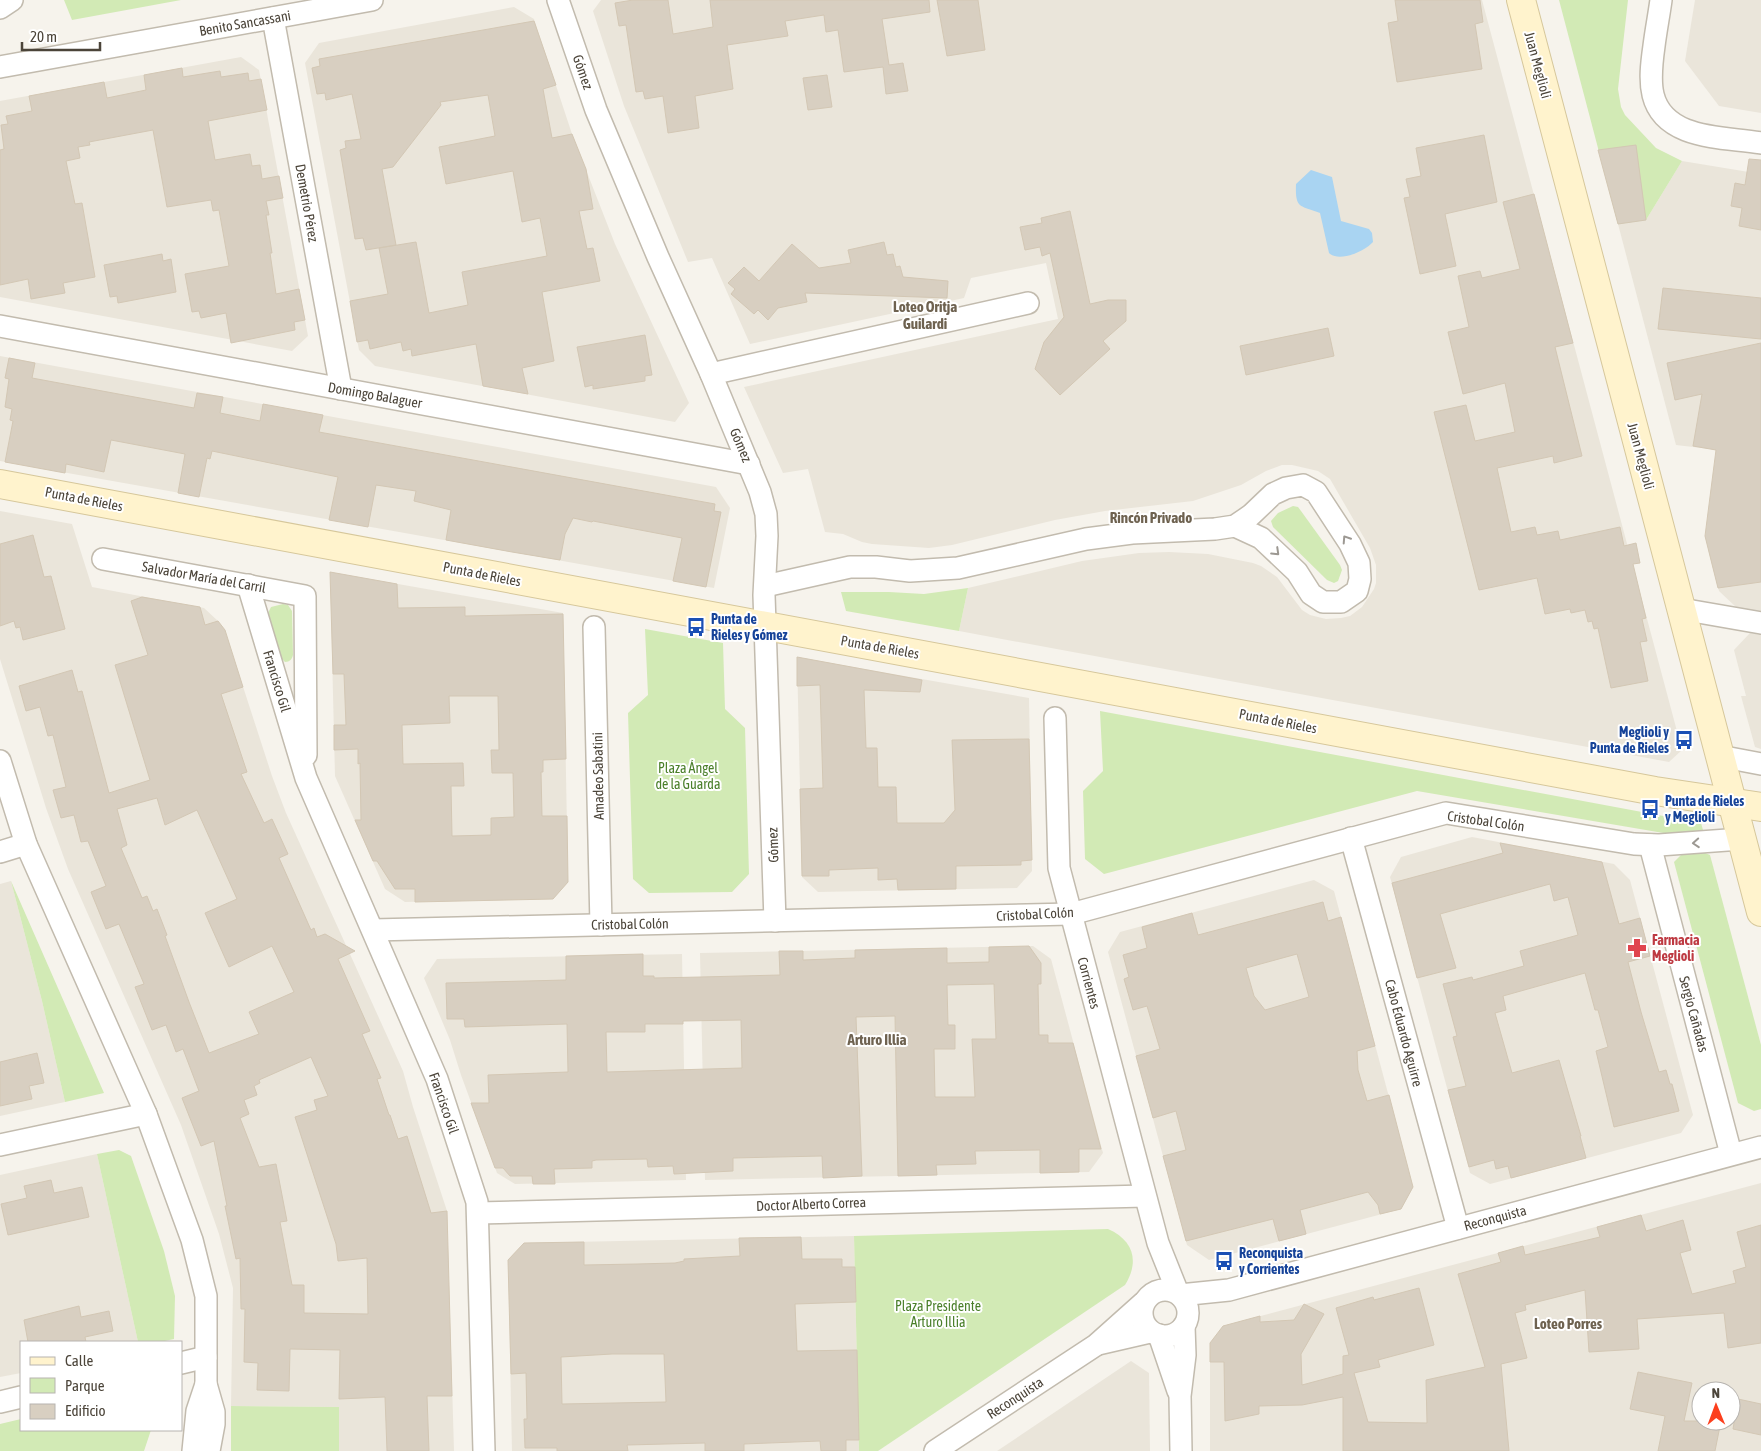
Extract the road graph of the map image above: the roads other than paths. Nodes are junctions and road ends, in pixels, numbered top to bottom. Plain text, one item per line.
1 (12, 0) edge
2 (372, 0) edge
3 (558, 0) edge
4 (1521, 0) edge
5 (1661, 0) edge
6 (0, 8) edge
7 (273, 18) junction
8 (0, 67) edge
9 (1761, 143) edge
10 (1028, 303) dead end
11 (0, 326) edge
12 (711, 374) junction
13 (341, 389) junction
14 (749, 464) junction
15 (0, 484) edge
16 (1236, 526) junction
17 (103, 559) dead end
18 (248, 585) junction
19 (764, 586) junction
20 (305, 596) joint
21 (1681, 609) junction
22 (1761, 623) edge
23 (764, 626) junction
24 (594, 627) dead end
25 (1055, 718) dead end
26 (1719, 756) junction
27 (0, 761) edge
28 (1761, 764) edge
29 (306, 778) junction
30 (1732, 802) junction
31 (1761, 807) edge
32 (1350, 838) junction
33 (1741, 839) junction
34 (26, 844) junction
35 (1650, 845) junction
36 (0, 852) edge
37 (1761, 912) edge
38 (1071, 914) junction
39 (776, 921) junction
40 (601, 925) junction
41 (373, 930) junction
42 (146, 1114) junction
43 (0, 1145) edge
44 (1761, 1147) edge
45 (1731, 1154) junction
46 (1145, 1196) junction
47 (478, 1213) junction
48 (1458, 1228) junction
49 (1158, 1243) junction
50 (1229, 1290) junction
51 (1179, 1294) junction
52 (1149, 1297) junction
53 (1186, 1322) junction
54 (1155, 1333) junction
55 (1096, 1344) junction
56 (206, 1358) junction
57 (182, 1363) edge
58 (206, 1384) junction
59 (1180, 1396) junction
60 (20, 1397) edge
61 (0, 1402) edge
62 (193, 1451) edge
63 (209, 1451) edge
64 (484, 1451) edge
65 (935, 1451) edge
66 (1181, 1451) edge

1 - 6 street
2 - 7 street, Benito Sancassani
3 - 12 street, Gómez
4 - 21 street, Juan Meglioli
5 - 9 street
7 - 8 street, Benito Sancassani
7 - 13 street, Demetrio Pérez
10 - 12 street
11 - 13 street, Domingo Balaguer
12 - 14 street, Gómez
13 - 14 street, Domingo Balaguer
14 - 19 street, Gómez
15 - 23 street, Punta de Rieles
16 -> 16 street
16 - 19 street
17 - 18 street, Salvador María del Carril
18 - 20 street, Salvador María del Carril
18 - 29 street, Francisco Gil
19 - 23 street, Gómez
20 - 29 street, Francisco Gil
21 - 22 street
21 - 26 street, Juan Meglioli
23 - 30 street, Punta de Rieles
23 - 39 street, Gómez
24 - 40 street, Amadeo Sabatini
25 - 38 street, Corrientes
26 - 28 street
26 - 30 street, Juan Meglioli
27 - 34 street
29 - 41 street, Francisco Gil
30 - 31 street, Punta de Rieles
30 - 33 street, Juan Meglioli
32 - 35 street, Cristobal Colón
32 - 38 street, Cristobal Colón
32 - 48 street, Cabo Eduardo Aguirre
33 -> 35 street, Cristobal Colón
33 - 37 street, Juan Meglioli
34 - 36 street
34 - 42 street
35 - 45 street, Sergio Cañadas
38 - 39 street, Cristobal Colón
38 - 46 street, Corrientes
39 - 40 street, Cristobal Colón
40 - 41 street, Cristobal Colón
41 - 47 street, Francisco Gil
42 - 43 street
42 - 56 street
44 - 45 street, Reconquista
45 - 48 street, Reconquista
46 - 47 street, Doctor Alberto Correa
46 - 49 street, Corrientes
47 - 64 street, Francisco Gil
48 - 50 street, Reconquista
49 - 51 street, Corrientes
49 - 52 street, Corrientes
50 - 51 street, Reconquista
50 - 53 street, Reconquista
51 - 52 street
51 - 53 street
52 - 54 street
52 - 55 street, Reconquista
53 - 54 street
53 - 59 street
54 - 55 street, Reconquista
54 - 59 street
55 - 65 street, Reconquista
56 - 57 street
56 - 58 street
58 - 62 street
58 - 63 street
59 - 66 street
60 - 61 street

